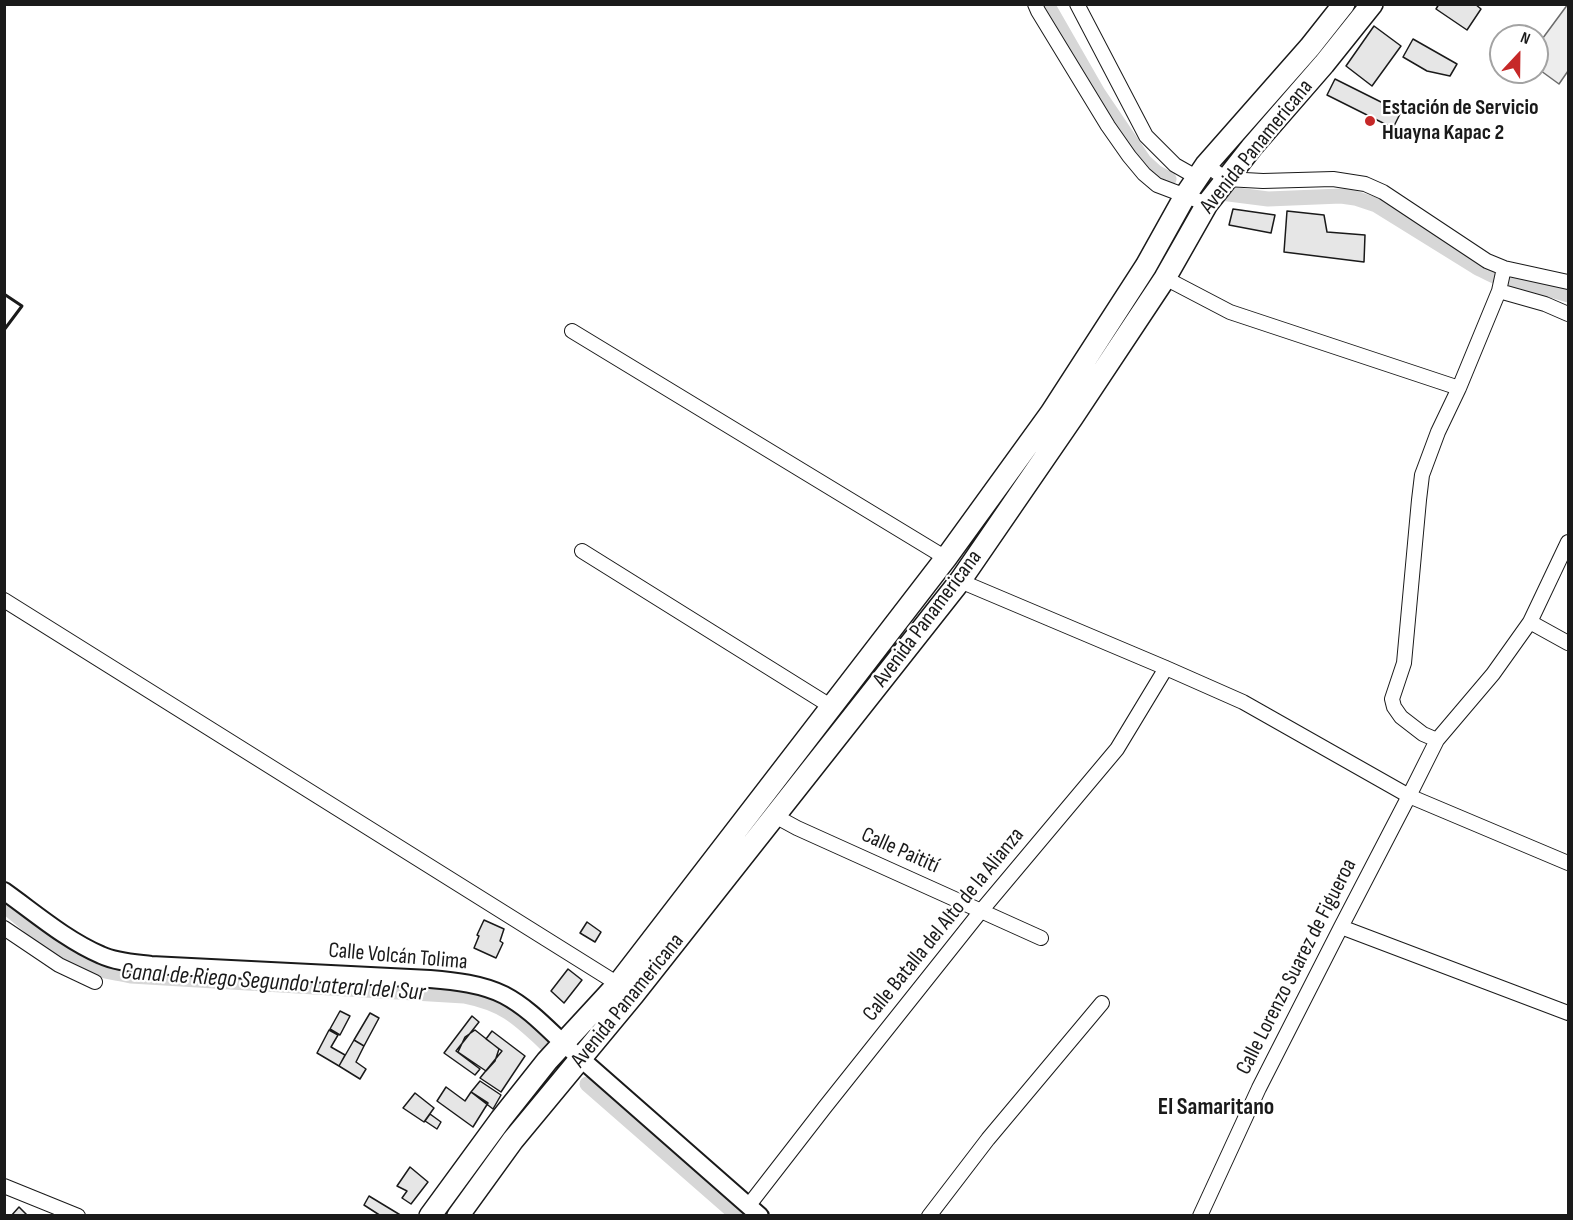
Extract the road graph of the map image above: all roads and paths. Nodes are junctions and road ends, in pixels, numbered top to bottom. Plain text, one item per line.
1 (1035, 4) edge
2 (1077, 4) edge
3 (1344, 4) edge
4 (1372, 4) edge
5 (1202, 171) junction
6 (1226, 179) junction
7 (1185, 196) junction
8 (1207, 204) junction
9 (1504, 270) junction
10 (1165, 278) junction
11 (1569, 282) edge
12 (1500, 290) junction
13 (1569, 314) edge
14 (572, 331) dead end
15 (1459, 388) junction
16 (1569, 542) edge
17 (582, 551) dead end
18 (946, 558) junction
19 (960, 581) junction
20 (4, 600) edge
21 (1530, 622) junction
22 (1569, 643) edge
23 (1166, 668) junction
24 (832, 707) junction
25 (1437, 740) junction
26 (1410, 796) junction
27 (775, 816) junction
28 (1569, 863) edge
29 (4, 891) edge
30 (981, 911) junction
31 (1341, 927) junction
32 (4, 928) edge
33 (1041, 938) dead end
34 (95, 982) dead end
35 (618, 984) junction
36 (1102, 1003) dead end
37 (1569, 1013) edge
38 (563, 1043) junction
39 (581, 1059) junction
40 (4, 1186) edge
41 (755, 1210) edge
42 (78, 1215) edge
43 (430, 1215) edge
44 (458, 1215) edge
45 (929, 1215) edge
46 (1200, 1215) edge

1 - 7 street
2 - 5 street
3 - 5 main road, Avenida Panamericana
4 - 6 main road, Avenida Panamericana
5 - 6 street
5 - 7 main road, Avenida Panamericana
6 - 8 main road, Avenida Panamericana
6 - 9 street
7 - 8 street
7 - 18 main road, Avenida Panamericana
8 - 10 main road, Avenida Panamericana
9 - 11 street
9 - 12 street
10 - 15 street
10 - 19 main road, Avenida Panamericana
12 - 13 street
12 - 15 street
14 - 18 street
15 - 25 street
16 - 21 street, Calle Lorenzo Suarez de Figueroa
17 - 24 street
18 - 24 main road, Avenida Panamericana
19 - 23 street
19 - 27 main road, Avenida Panamericana
20 - 35 street
21 - 22 street
21 - 25 street, Calle Lorenzo Suarez de Figueroa
23 - 26 street
23 - 30 street, Calle Batalla del Alto de la Alianza
24 - 35 main road, Avenida Panamericana
25 - 26 street, Calle Lorenzo Suarez de Figueroa
26 - 28 street
26 - 31 street, Calle Lorenzo Suarez de Figueroa
27 - 30 street, Calle Paitití
27 - 39 main road, Avenida Panamericana
29 - 38 street, Calle Volcán Tolima
30 - 33 street, Calle Paitití
30 - 41 street, Calle Batalla del Alto de la Alianza
31 - 37 street
31 - 46 street, Calle Lorenzo Suarez de Figueroa
32 - 34 street
35 - 38 main road, Avenida Panamericana
36 - 45 street
38 - 39 street, Calle Volcán Tolima
38 - 43 main road, Avenida Panamericana
39 - 41 street, Calle Volcán Tolima
39 - 44 main road, Avenida Panamericana
40 - 42 street

